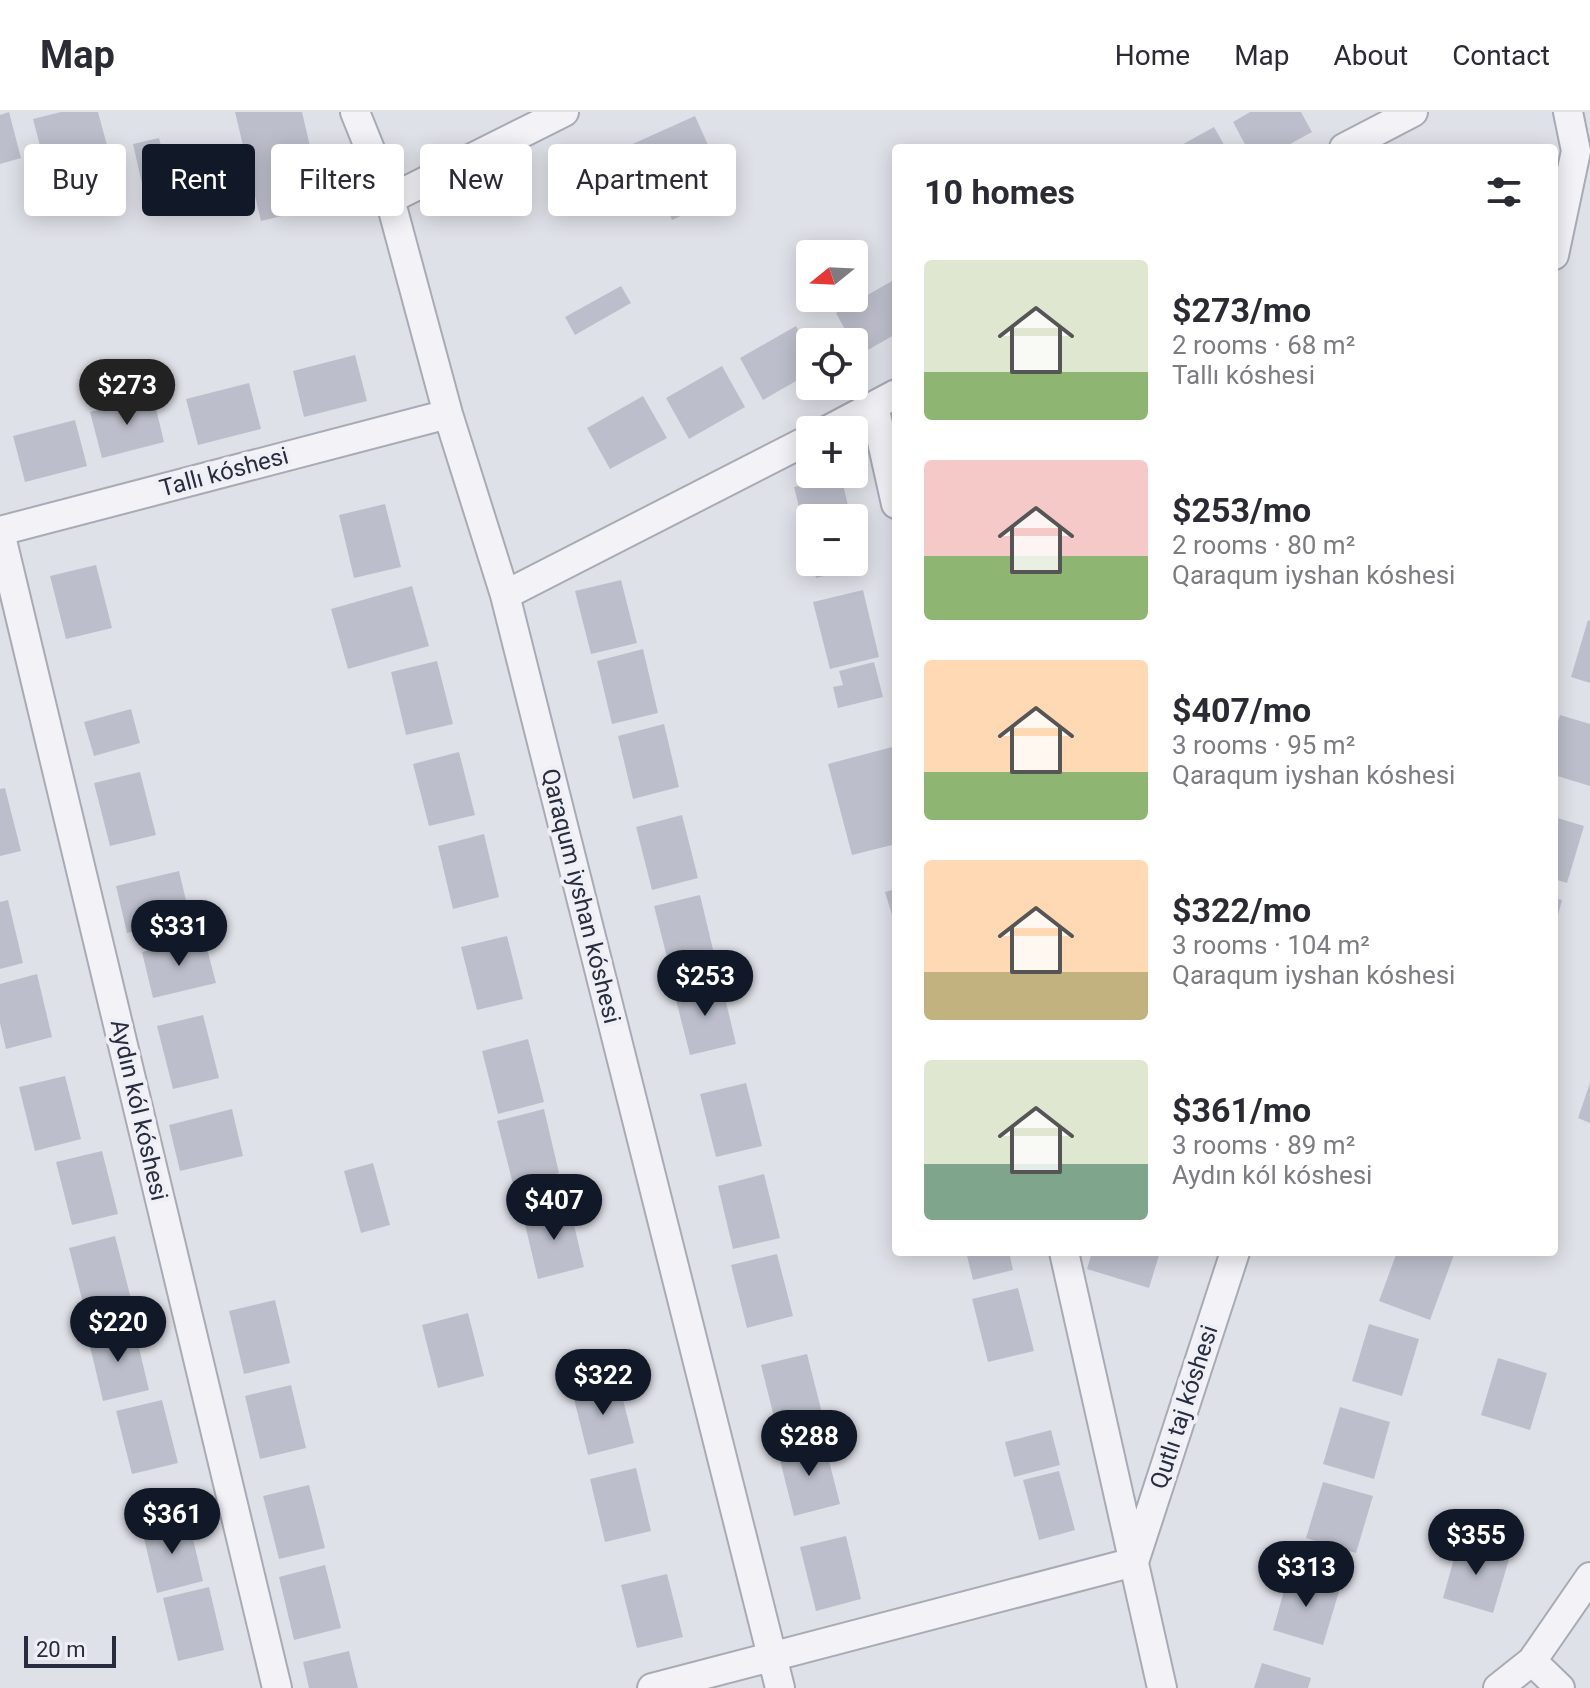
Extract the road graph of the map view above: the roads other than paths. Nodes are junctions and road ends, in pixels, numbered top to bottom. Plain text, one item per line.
1 (355, 112) edge
2 (564, 112) edge
3 (1413, 112) edge
4 (1568, 112) edge
5 (368, 144) edge
6 (1352, 144) edge
7 (404, 192) edge
8 (395, 216) edge
9 (1558, 236) edge
10 (885, 400) edge
11 (448, 414) junction
12 (855, 416) edge
13 (796, 446) edge
14 (892, 466) edge
15 (0, 531) edge
16 (505, 595) junction
17 (1065, 1256) edge
18 (1234, 1256) edge
19 (1134, 1562) junction
20 (1590, 1577) edge
21 (772, 1657) junction
22 (1532, 1661) junction
23 (277, 1688) edge
24 (652, 1688) edge
25 (780, 1688) edge
26 (1162, 1688) edge
27 (1498, 1688) edge
28 (1560, 1688) edge

1 - 5 street, Qaraqum iyshan kóshesi
2 - 7 street
3 - 6 street
4 - 9 street
8 - 11 street, Qaraqum iyshan kóshesi
10 - 12 street
10 - 14 street
11 - 15 street, Tallı kóshesi
11 - 16 street, Qaraqum iyshan kóshesi
13 - 16 street
15 - 23 street, Aydın kól kóshesi
16 - 21 street, Qaraqum iyshan kóshesi
17 - 19 street, Qutlı taj kóshesi
18 - 19 street, Qutlı taj kóshesi
19 - 21 street
19 - 26 street, Qutlı taj kóshesi
20 - 22 street
21 - 24 street
21 - 25 street, Qaraqum iyshan kóshesi
22 - 27 street
22 - 28 street

